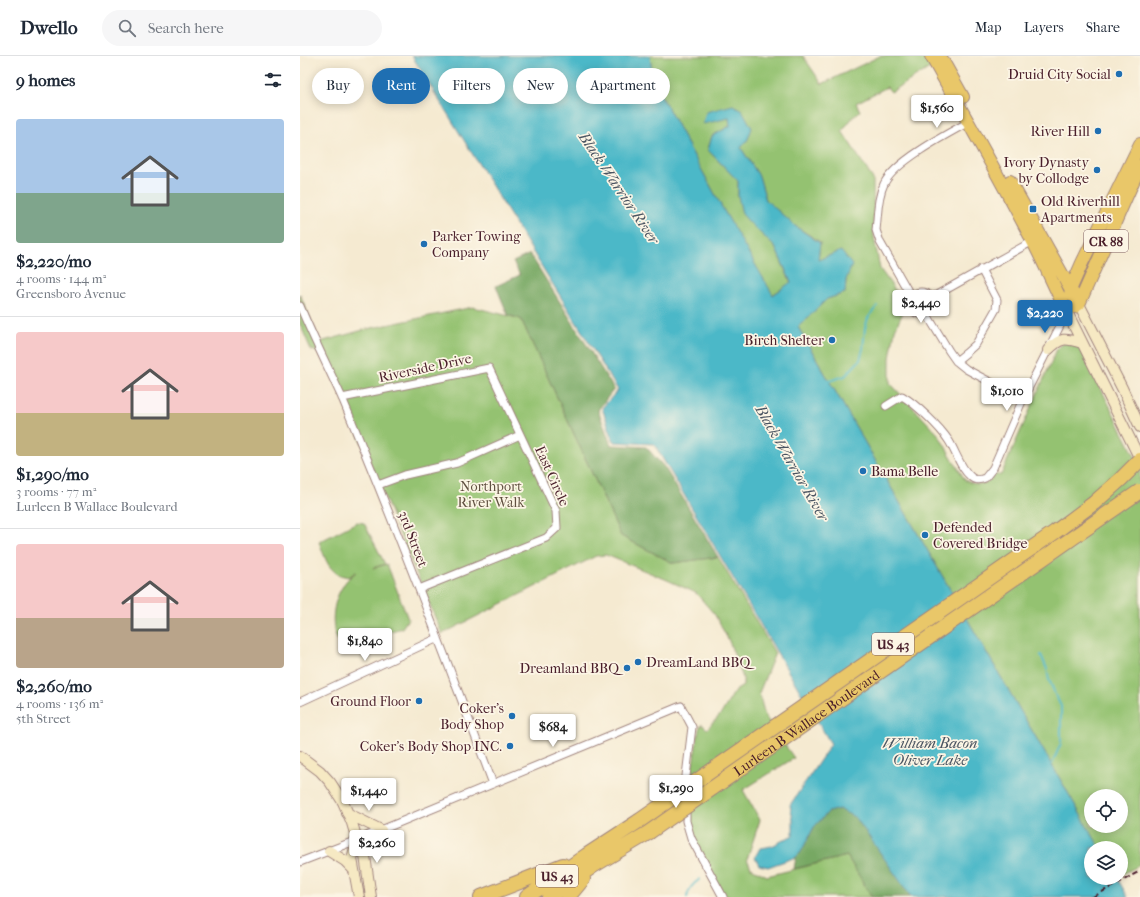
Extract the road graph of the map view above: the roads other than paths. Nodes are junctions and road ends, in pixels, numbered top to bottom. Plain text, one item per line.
1 (930, 56) edge
2 (940, 56) edge
3 (969, 122) junction
4 (1140, 144) edge
5 (1140, 166) edge
6 (1033, 241) junction
7 (1055, 262) junction
8 (1082, 263) junction
9 (981, 270) junction
10 (1071, 288) junction
11 (912, 298) junction
12 (931, 298) junction
13 (1079, 304) junction
14 (300, 306) edge
15 (1066, 312) junction
16 (926, 313) junction
17 (1082, 343) junction
18 (1048, 350) junction
19 (956, 361) junction
20 (342, 398) junction
21 (1023, 399) junction
22 (886, 406) dead end
23 (1140, 427) edge
24 (520, 435) junction
25 (1140, 460) edge
26 (378, 485) junction
27 (1140, 490) edge
28 (418, 590) junction
29 (438, 638) junction
30 (300, 702) edge
31 (300, 756) edge
32 (493, 784) junction
33 (347, 813) junction
34 (381, 830) junction
35 (357, 840) junction
36 (328, 851) junction
37 (590, 861) junction
38 (300, 862) edge
39 (354, 870) junction
40 (359, 897) edge
41 (371, 897) edge
42 (481, 897) edge
43 (527, 897) edge
44 (549, 897) edge
45 (568, 897) edge
46 (723, 897) edge

1 - 3 main road
2 - 7 main road
3 - 6 main road
3 - 11 street
4 - 8 main road, CR 88
5 - 13 main road, CR 88
6 - 9 street
6 - 15 main road
7 - 8 main road, CR 88
7 - 10 main road
8 - 10 main road, CR 88
9 - 12 street
9 - 19 street
10 - 13 main road
10 - 15 main road, CR 88
11 - 12 street
11 - 16 street
12 - 16 street
13 - 15 main road
13 - 23 main road
14 - 20 street, 3rd Street
15 - 17 main road
15 - 18 street
16 - 19 street
17 - 18 main road
17 - 25 main road
18 - 21 street
19 - 21 street
20 - 24 street, Riverside Drive
20 - 26 street, 3rd Street
21 - 22 street
24 - 26 street, East Circle
24 - 28 street, East Circle
25 - 37 highway, Lurleen B Wallace Boulevard / US 43, bridge
26 - 28 street, 3rd Street
27 - 37 highway, Lurleen B Wallace Boulevard / US 43, bridge
28 - 29 street, 3rd Street
29 - 30 street
29 - 32 street, 3rd Street
31 - 33 main road
32 - 34 street
32 - 46 street
33 - 34 main road
33 - 35 main road
34 - 35 street
35 - 36 street
35 - 39 main road
35 - 41 main road
36 - 38 street
36 - 39 main road
37 - 42 highway
37 - 43 highway, Lurleen B Wallace Boulevard / US 43
37 - 44 highway, Lurleen B Wallace Boulevard / US 43
37 - 45 highway
39 - 40 main road

